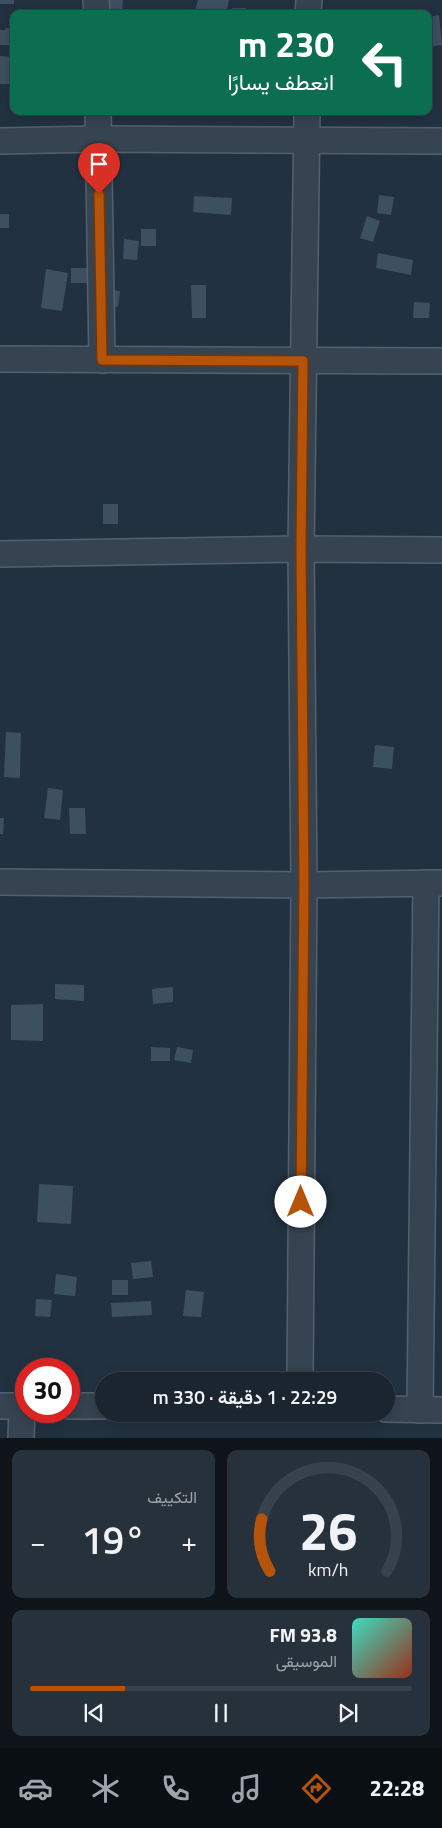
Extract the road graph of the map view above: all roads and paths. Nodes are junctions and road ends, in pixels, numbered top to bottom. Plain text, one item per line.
1 (98, 115) edge
2 (307, 115) edge
3 (98, 139) junction
4 (0, 141) edge
5 (306, 141) junction
6 (442, 141) edge
7 (0, 359) edge
8 (102, 360) junction
9 (303, 361) junction
10 (442, 361) edge
11 (301, 549) junction
12 (442, 550) edge
13 (0, 554) edge
14 (0, 882) edge
15 (434, 883) edge
16 (304, 884) junction
17 (300, 1372) edge
18 (80, 1406) edge
19 (95, 1406) edge
20 (395, 1409) edge
21 (431, 1410) edge
22 (19, 1423) edge
23 (21, 1438) edge

1 - 3 street
2 - 5 street
3 - 4 street
3 - 5 street
3 - 8 street
5 - 6 street
5 - 9 street
7 - 8 street
8 - 9 street
9 - 10 street
9 - 11 street
11 - 12 street
11 - 13 street
11 - 16 street
14 - 16 street
15 - 16 street
15 - 21 street
16 - 17 street
18 - 19 street
20 - 21 street
22 - 23 street

